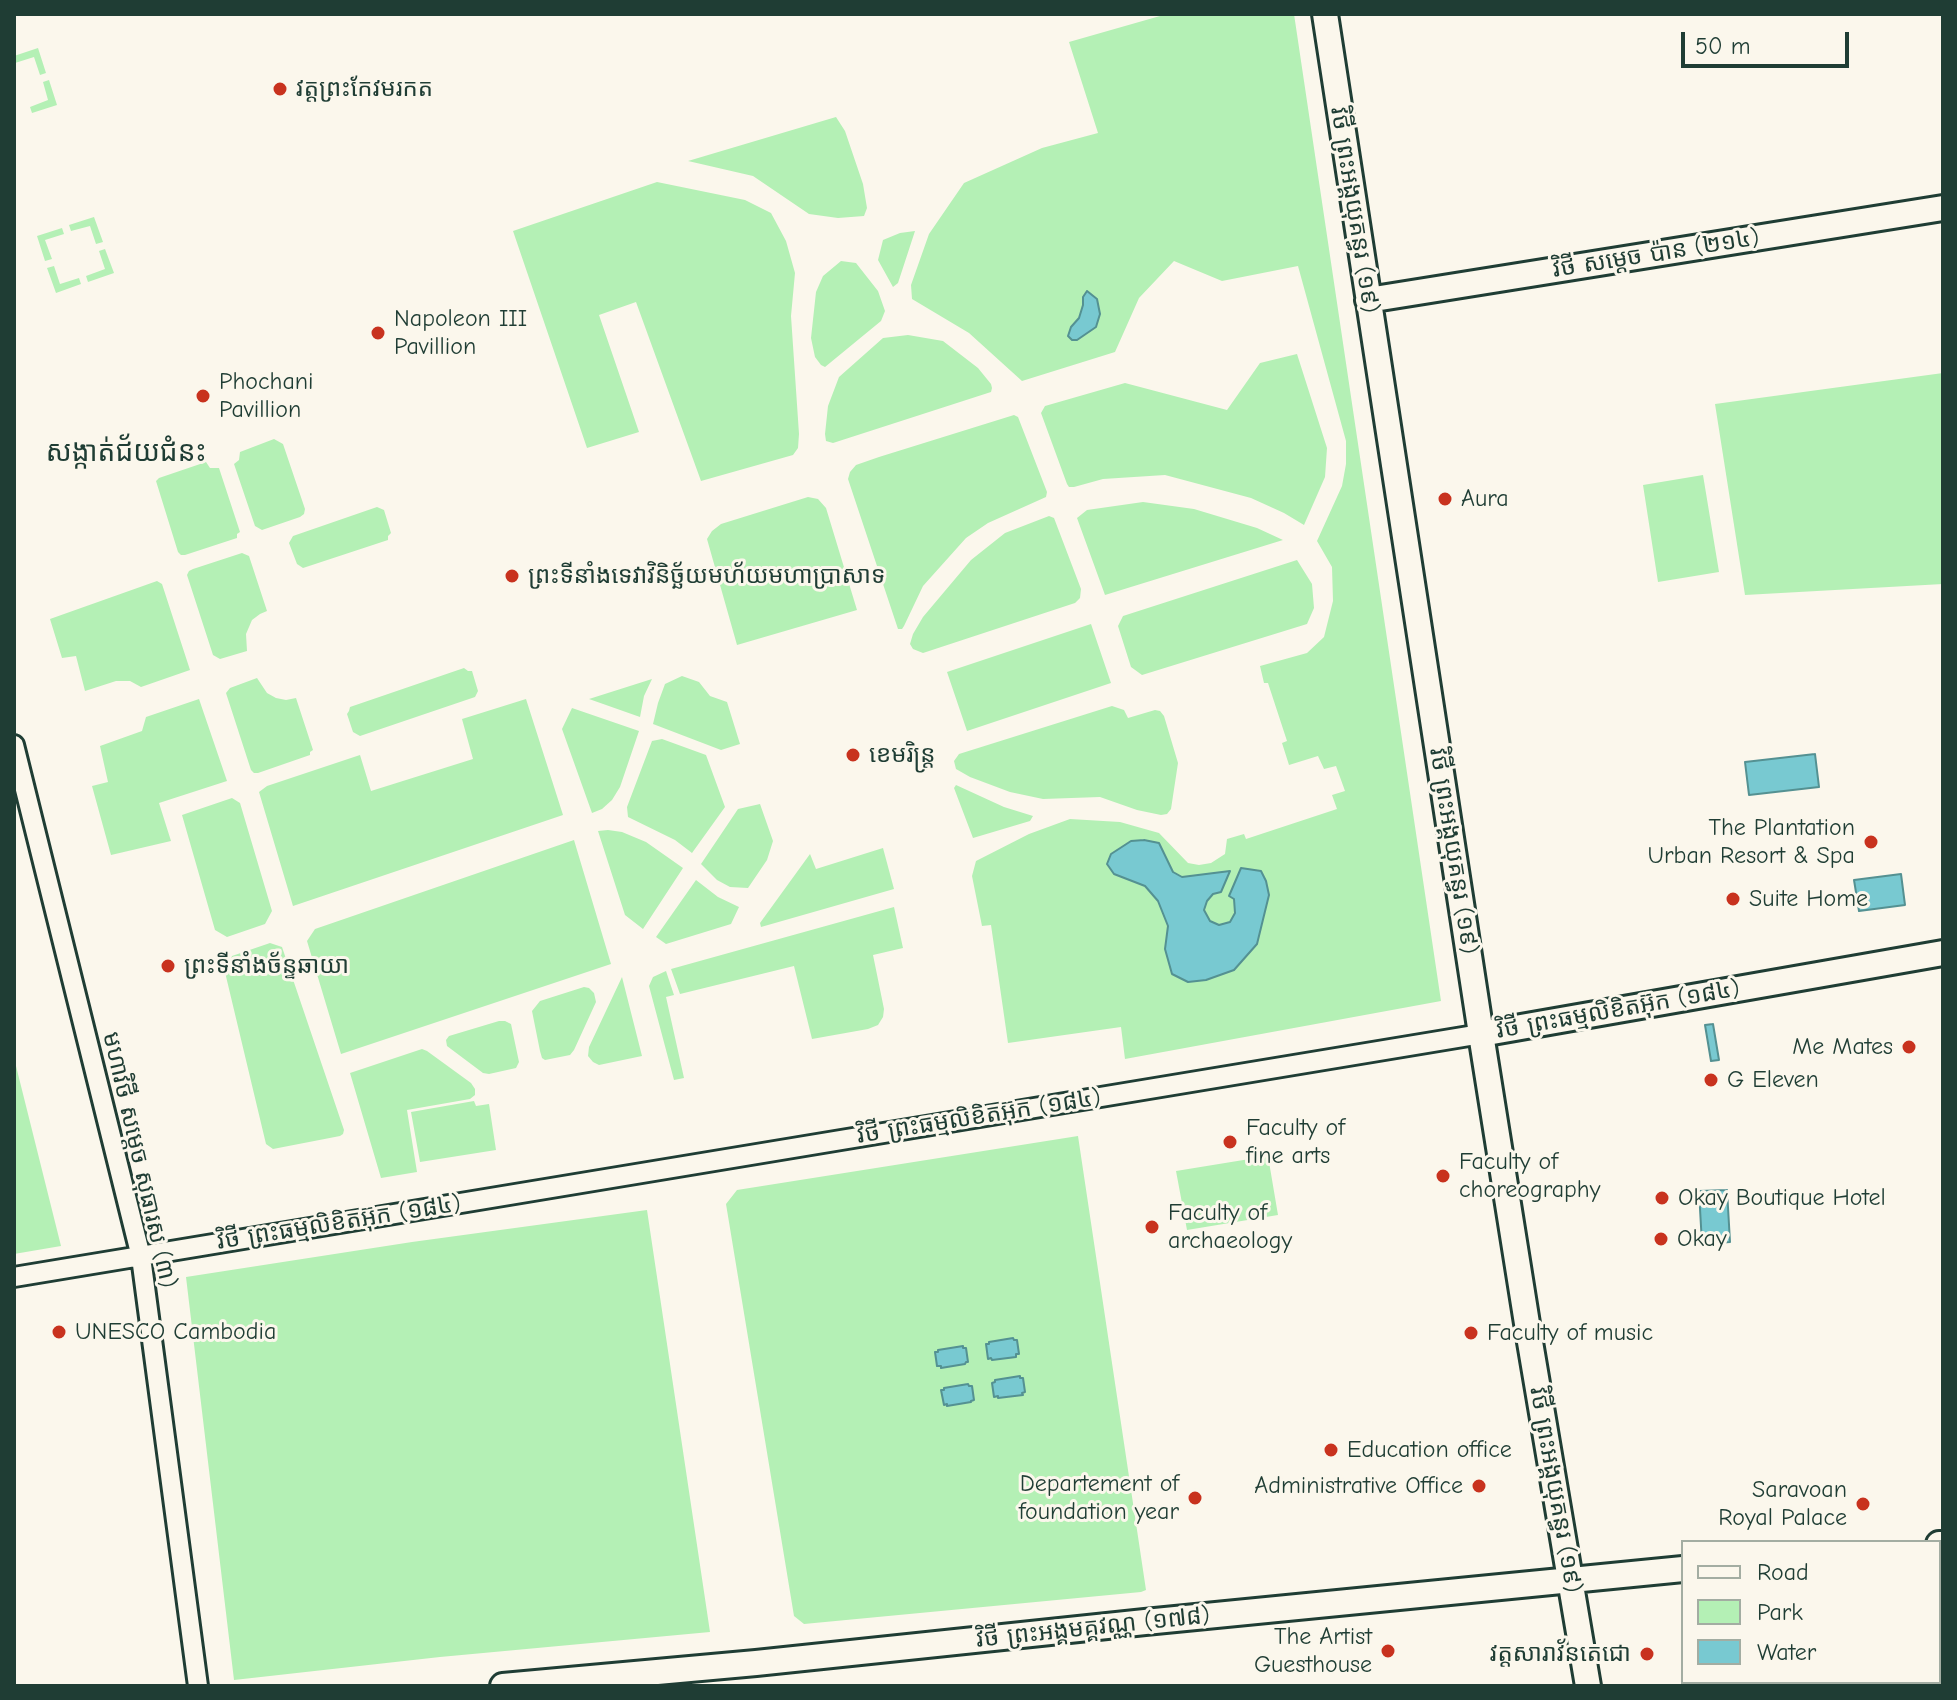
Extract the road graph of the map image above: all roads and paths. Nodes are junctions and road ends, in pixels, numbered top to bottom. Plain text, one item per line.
1 (1325, 14) edge
2 (1943, 208) edge
3 (1368, 300) junction
4 (14, 745) edge
5 (17, 768) edge
6 (1943, 953) edge
7 (1481, 1034) junction
8 (141, 1257) junction
9 (14, 1277) edge
10 (1681, 1569) edge
11 (1571, 1581) junction
12 (757, 1675) edge
13 (198, 1686) edge
14 (503, 1686) edge
15 (1588, 1686) edge

1 - 3 street, វិថី ព្រះអង្គយុគន្ធរ (១៩)
2 - 3 street, វិថី សម្តេច ប៉ាន (២១៤)
3 - 7 street, វិថី ព្រះអង្គយុគន្ធរ (១៩)
4 - 5 street, មហាវិថី សម្តេច សុធារស (៣)
5 - 8 street, មហាវិថី សម្តេច សុធារស (៣)
6 - 7 street, វិថី ព្រះធម្មលិខិតអ៊ុក (១៨៤)
7 - 8 street, វិថី ព្រះធម្មលិខិតអ៊ុក (១៨៤)
7 - 11 street, វិថី ព្រះអង្គយុគន្ធរ (១៩)
8 - 9 street, វិថី ព្រះធម្មលិខិតអ៊ុក (១៨៤)
8 - 13 street, មហាវិថី សម្តេច សុធារស (៣)
10 - 11 street, វិថី ព្រះអង្គមគ្គវណ្ណ (១៧៨)
11 - 12 street, វិថី ព្រះអង្គមគ្គវណ្ណ (១៧៨)
11 - 15 street, វិថី ព្រះអង្គយុគន្ធរ (១៩)
12 - 14 street, វិថី ព្រះអង្គមគ្គវណ្ណ (១៧៨)

